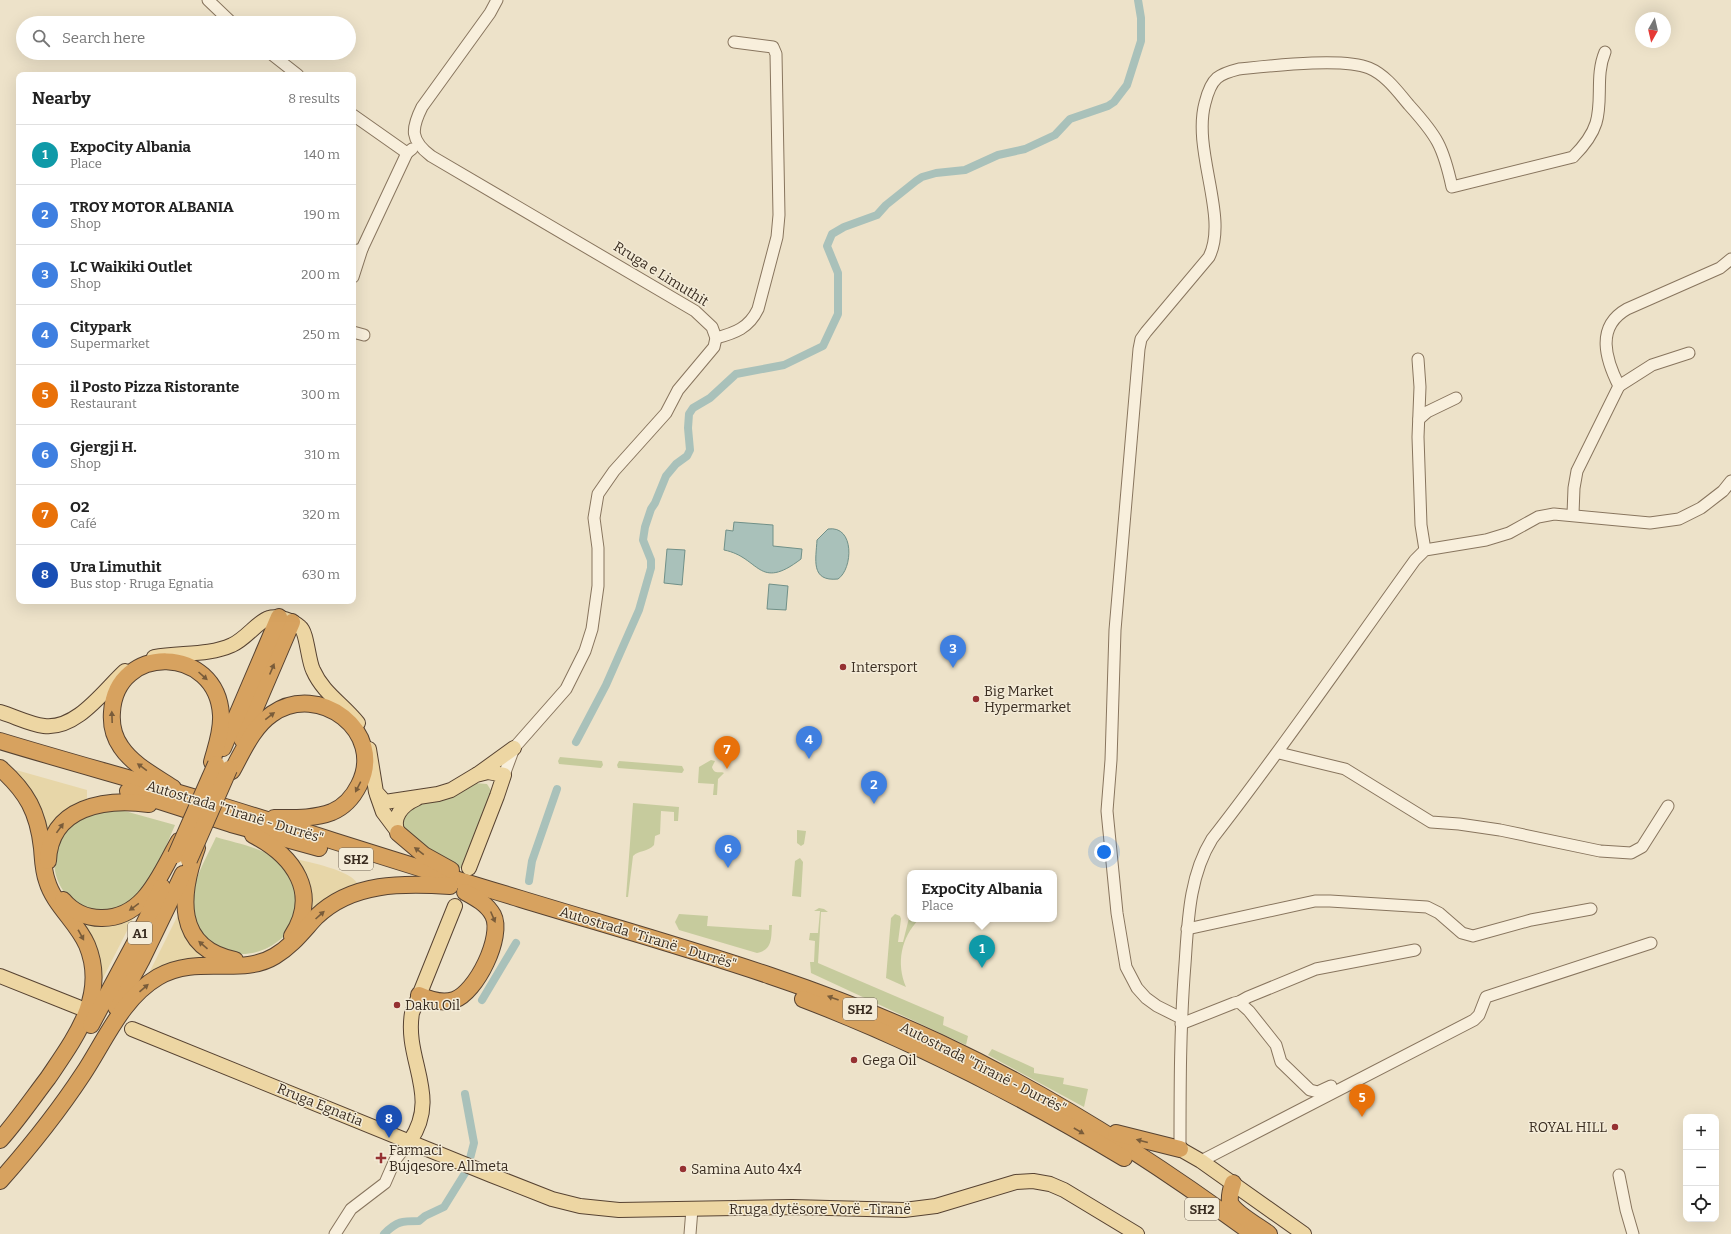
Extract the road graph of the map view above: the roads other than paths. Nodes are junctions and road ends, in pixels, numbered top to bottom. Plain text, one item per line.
1 (208, 0) edge
2 (497, 0) edge
3 (225, 16) edge
4 (734, 42) dead end
5 (1605, 52) dead end
6 (279, 60) edge
7 (294, 72) edge
8 (356, 117) edge
9 (418, 144) junction
10 (408, 152) junction
11 (357, 250) edge
12 (1731, 259) edge
13 (716, 338) junction
14 (1689, 353) dead end
15 (1418, 359) dead end
16 (1619, 386) junction
17 (1456, 398) dead end
18 (1419, 419) junction
19 (1731, 481) edge
20 (1573, 514) junction
21 (1425, 550) junction
22 (286, 620) junction
23 (0, 712) edge
24 (0, 741) edge
25 (514, 748) junction
26 (0, 751) edge
27 (1279, 753) junction
28 (222, 767) junction
29 (0, 768) edge
30 (476, 775) junction
31 (504, 775) junction
32 (462, 784) junction
33 (376, 792) junction
34 (497, 796) junction
35 (426, 797) junction
36 (1668, 806) dead end
37 (195, 810) junction
38 (257, 817) junction
39 (232, 824) junction
40 (398, 833) junction
41 (182, 857) junction
42 (469, 868) dead end
43 (450, 886) junction
44 (465, 892) junction
45 (517, 898) junction
46 (455, 906) dead end
47 (1591, 909) dead end
48 (1187, 929) junction
49 (1651, 943) dead end
50 (1415, 950) dead end
51 (0, 976) edge
52 (418, 995) junction
53 (1239, 1002) junction
54 (78, 1007) dead end
55 (1181, 1021) junction
56 (1446, 1028) dead end
57 (132, 1029) dead end
58 (1094, 1126) junction
59 (410, 1141) junction
60 (1180, 1149) junction
61 (10, 1150) edge
62 (442, 1154) joint
63 (1201, 1161) junction
64 (1619, 1174) dead end
65 (0, 1181) edge
66 (1233, 1183) junction
67 (692, 1209) junction
68 (335, 1234) edge
69 (690, 1234) edge
70 (1137, 1234) edge
71 (1236, 1234) edge
72 (1253, 1234) edge
73 (1269, 1234) edge
74 (1304, 1234) edge
75 (1633, 1234) edge

1 - 3 street
2 - 9 street
4 - 13 street
5 - 55 street
6 - 7 street
8 - 10 street
9 - 10 street
9 - 13 street, Rruga e Limuthit
10 - 11 street
12 - 16 street
13 - 25 street
14 - 16 street
15 - 18 street
16 - 20 street
17 - 18 street
18 - 21 street
19 - 20 street
20 - 21 street
21 - 27 street
22 - 23 main road
22 - 28 highway
22 - 33 main road
24 - 37 highway, Autostrada "Tiranë - Durrës" / SH2
25 - 30 main road
25 - 31 street
26 - 37 highway, Autostrada "Tiranë - Durrës" / SH2
27 - 36 street
27 - 48 street
28 - 37 highway, bridge
37 -> 28 highway
28 -> 38 highway
29 -> 61 highway
30 - 31 main road
30 - 32 main road
31 - 34 main road
32 - 34 main road
32 - 35 main road
33 - 35 main road
33 - 40 main road
34 - 42 main road
35 - 40 main road
37 - 38 highway, Autostrada "Tiranë - Durrës" / SH2
37 - 39 highway, Autostrada "Tiranë - Durrës" / SH2
37 - 41 highway, A1, bridge
41 -> 37 highway
38 - 45 highway, Autostrada "Tiranë - Durrës" / SH2
39 -> 41 highway
39 - 43 highway, Autostrada "Tiranë - Durrës" / SH2
45 -> 40 highway
41 - 61 highway, A1
43 - 44 highway, Autostrada "Tiranë - Durrës" / SH2
61 -> 43 highway
44 -> 52 highway
44 -> 71 highway, Autostrada "Tiranë - Durrës" / SH2
58 -> 45 highway, Autostrada "Tiranë - Durrës" / SH2
46 - 52 main road
47 - 48 street
48 - 55 street
49 - 63 street
50 - 53 street
51 - 54 main road
52 - 59 main road
53 - 55 street
53 - 56 street
55 - 60 street
57 - 59 main road, Rruga Egnatia
60 -> 58 highway
58 - 72 highway, Autostrada "Tiranë - Durrës" / SH2
59 - 62 main road, Rruga Egnatia
59 - 68 street
60 - 63 main road
61 - 65 highway
62 - 67 main road, Rruga dytësore Vorë -Tiranë
63 - 66 main road
64 - 75 street
66 - 73 highway
66 - 74 main road
67 - 69 street
67 - 70 main road, Rruga dytësore Vorë -Tiranë

